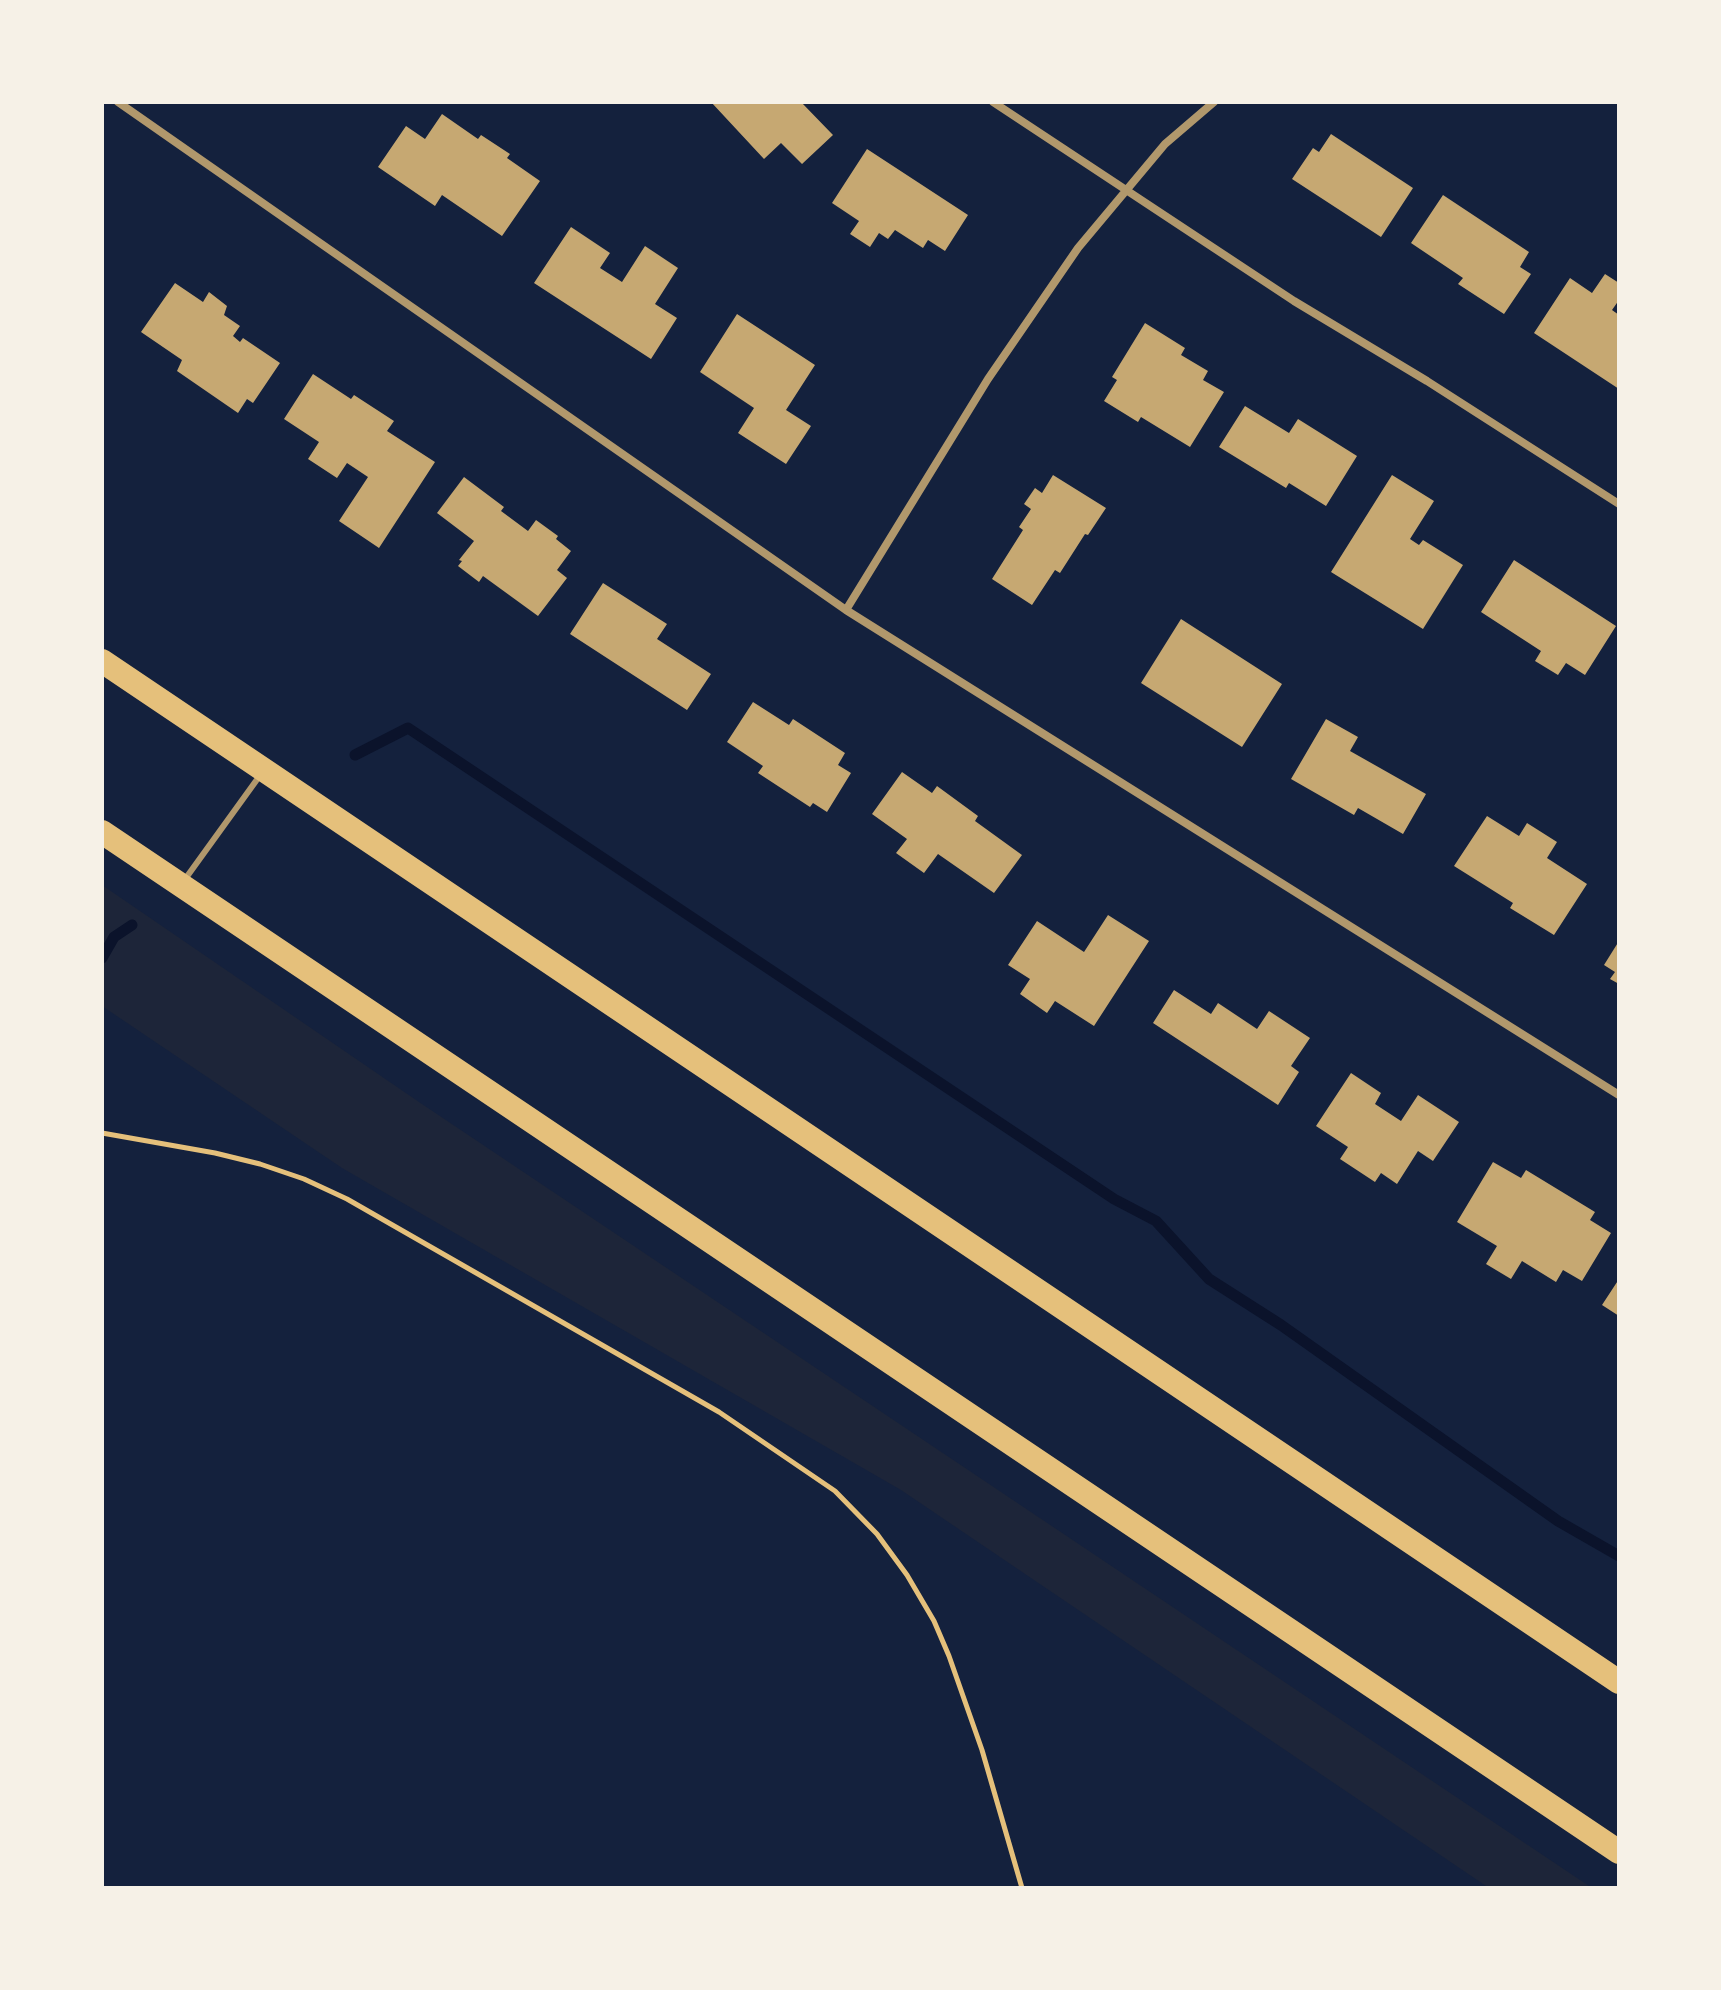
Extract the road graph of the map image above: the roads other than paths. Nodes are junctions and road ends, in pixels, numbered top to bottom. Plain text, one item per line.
1 (118, 102) edge
2 (993, 102) edge
3 (1214, 102) edge
4 (1125, 188) junction
5 (1619, 504) edge
6 (846, 610) junction
7 (102, 661) edge
8 (264, 771) junction
9 (102, 832) edge
10 (181, 885) junction
11 (1619, 1095) edge
12 (1619, 1682) edge
13 (1619, 1852) edge

1 - 6 street
2 - 4 street
3 - 4 street
4 - 5 street
4 - 6 street
6 - 11 street
7 - 8 highway
8 - 10 lane
8 - 12 highway
9 - 10 highway
10 - 13 highway

